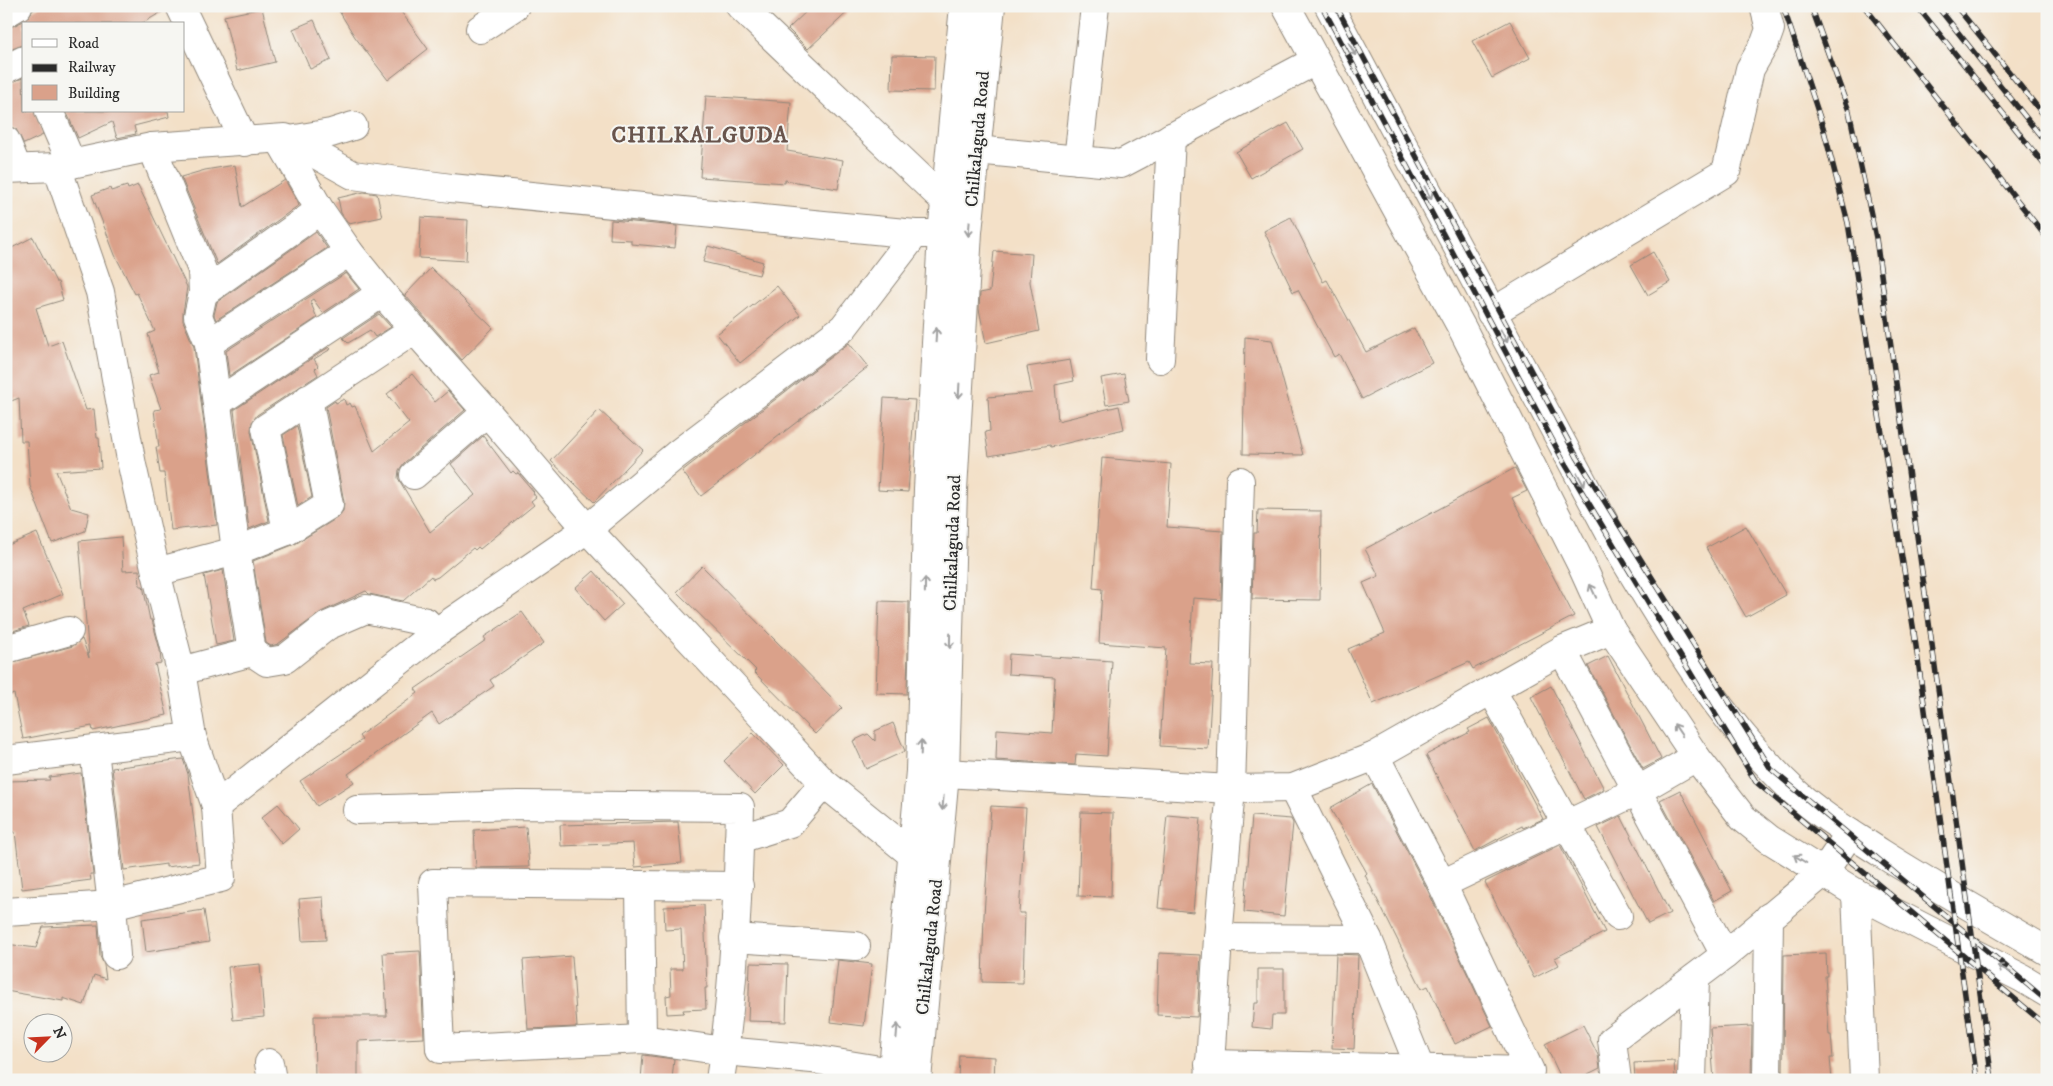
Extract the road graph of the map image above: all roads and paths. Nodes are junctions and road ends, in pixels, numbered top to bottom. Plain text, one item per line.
1 (18, 6) edge
2 (180, 6) edge
3 (515, 6) edge
4 (740, 6) edge
5 (964, 6) edge
6 (990, 6) edge
7 (1095, 6) edge
8 (1286, 6) edge
9 (1329, 6) edge
10 (1764, 6) edge
11 (6, 12) edge
12 (480, 29) dead end
13 (1314, 60) junction
14 (22, 61) edge
15 (6, 68) edge
16 (49, 112) edge
17 (354, 126) dead end
18 (1171, 137) junction
19 (285, 139) junction
20 (6, 142) edge
21 (245, 142) junction
22 (152, 147) junction
23 (976, 150) junction
24 (1078, 160) junction
25 (65, 165) junction
26 (12, 169) edge
27 (945, 201) junction
28 (320, 210) junction
29 (916, 234) junction
30 (942, 234) junction
31 (349, 252) junction
32 (203, 293) junction
33 (382, 293) junction
34 (1491, 313) junction
35 (414, 330) junction
36 (209, 344) junction
37 (1160, 359) dead end
38 (308, 399) junction
39 (218, 402) junction
40 (487, 412) junction
41 (414, 475) dead end
42 (1240, 481) dead end
43 (587, 529) junction
44 (287, 531) junction
45 (236, 551) junction
46 (156, 572) junction
47 (1612, 630) junction
48 (69, 631) dead end
49 (435, 633) junction
50 (6, 649) edge
51 (1562, 650) junction
52 (252, 652) junction
53 (181, 671) junction
54 (1492, 691) junction
55 (192, 736) junction
56 (94, 750) junction
57 (1375, 756) junction
58 (1696, 757) junction
59 (6, 759) edge
60 (945, 773) junction
61 (824, 783) junction
62 (1293, 788) junction
63 (1231, 789) junction
64 (1637, 791) junction
65 (216, 806) junction
66 (357, 810) dead end
67 (1567, 825) junction
68 (1850, 834) junction
69 (739, 839) junction
70 (913, 855) junction
71 (1823, 874) junction
72 (1442, 884) junction
73 (640, 885) junction
74 (739, 886) junction
75 (1856, 893) junction
76 (112, 905) junction
77 (6, 912) edge
78 (1618, 916) dead end
79 (1769, 917) junction
80 (734, 938) junction
81 (1218, 938) junction
82 (1368, 939) junction
83 (856, 946) dead end
84 (2047, 951) edge
85 (1725, 955) junction
86 (116, 956) dead end
87 (1695, 978) junction
88 (2047, 993) edge
89 (642, 1038) junction
90 (724, 1051) junction
91 (1420, 1068) junction
92 (811, 1070) edge
93 (1209, 1072) edge
94 (900, 1077) edge
95 (720, 1080) edge
96 (1617, 1080) edge
97 (1692, 1080) edge
98 (1767, 1080) edge
99 (1864, 1080) edge

1 - 11 street
2 - 21 street
3 - 12 street
4 - 27 street
5 - 27 street, Chilkalaguda Road
6 - 23 street, Chilkalaguda Road
7 - 24 street
8 - 13 street
9 -> 34 street
10 - 34 street
13 - 18 street
47 -> 13 street
14 - 15 street
16 - 25 street
17 - 19 street
18 - 24 street
18 - 37 street
19 - 21 street
19 - 28 street
19 - 29 street
20 - 26 street
21 - 22 street
22 - 25 street
22 - 32 street
23 - 24 street
23 -> 60 street, Chilkalaguda Road
25 - 26 street
25 - 46 street
27 - 30 street, Chilkalaguda Road
28 - 31 street
28 - 32 street
29 - 30 street
29 - 43 street
70 -> 30 street, Chilkalaguda Road
31 - 33 street
31 - 36 street
32 - 36 street
33 - 35 street
33 - 39 street
34 -> 68 street
35 - 38 street
35 - 40 street
36 - 39 street
38 - 44 street
38 - 44 street
39 - 45 street
40 - 41 street
40 - 43 street
42 - 63 street
43 - 49 street
43 - 61 street
44 - 45 street
45 - 46 street
45 - 52 street
46 - 53 street
47 - 51 street
58 -> 47 street
48 - 50 street
49 - 52 street
49 - 65 street
51 - 54 street
51 - 64 street
52 - 53 street
53 - 55 street
54 - 57 street
54 - 67 street
55 - 56 street
55 - 65 street
56 - 59 street
56 - 76 street
57 - 62 street
57 - 72 street
58 - 64 street
71 -> 58 street
60 - 63 street
60 -> 94 street, Chilkalaguda Road
61 - 69 street
61 - 70 street
62 - 63 street
62 - 82 street
63 - 81 street
64 - 67 street
64 - 85 street
65 - 76 street
66 - 69 street
67 - 72 street
67 - 78 street
68 - 71 street
68 - 84 street
69 - 74 street
94 -> 70 street, Chilkalaguda Road
71 - 75 street
71 - 79 street
72 - 91 street
73 - 74 street
73 - 89 street
73 - 89 street
74 - 80 street
88 -> 75 street
75 - 99 street
76 - 77 street
76 - 86 street
79 - 85 street
79 - 98 street
80 - 83 street
80 - 90 street
81 - 82 street
81 - 93 street
82 - 91 street
85 - 87 street
87 - 96 street
87 - 97 street
89 - 90 street
90 - 92 street
90 - 95 street
91 - 93 street
92 - 94 street

